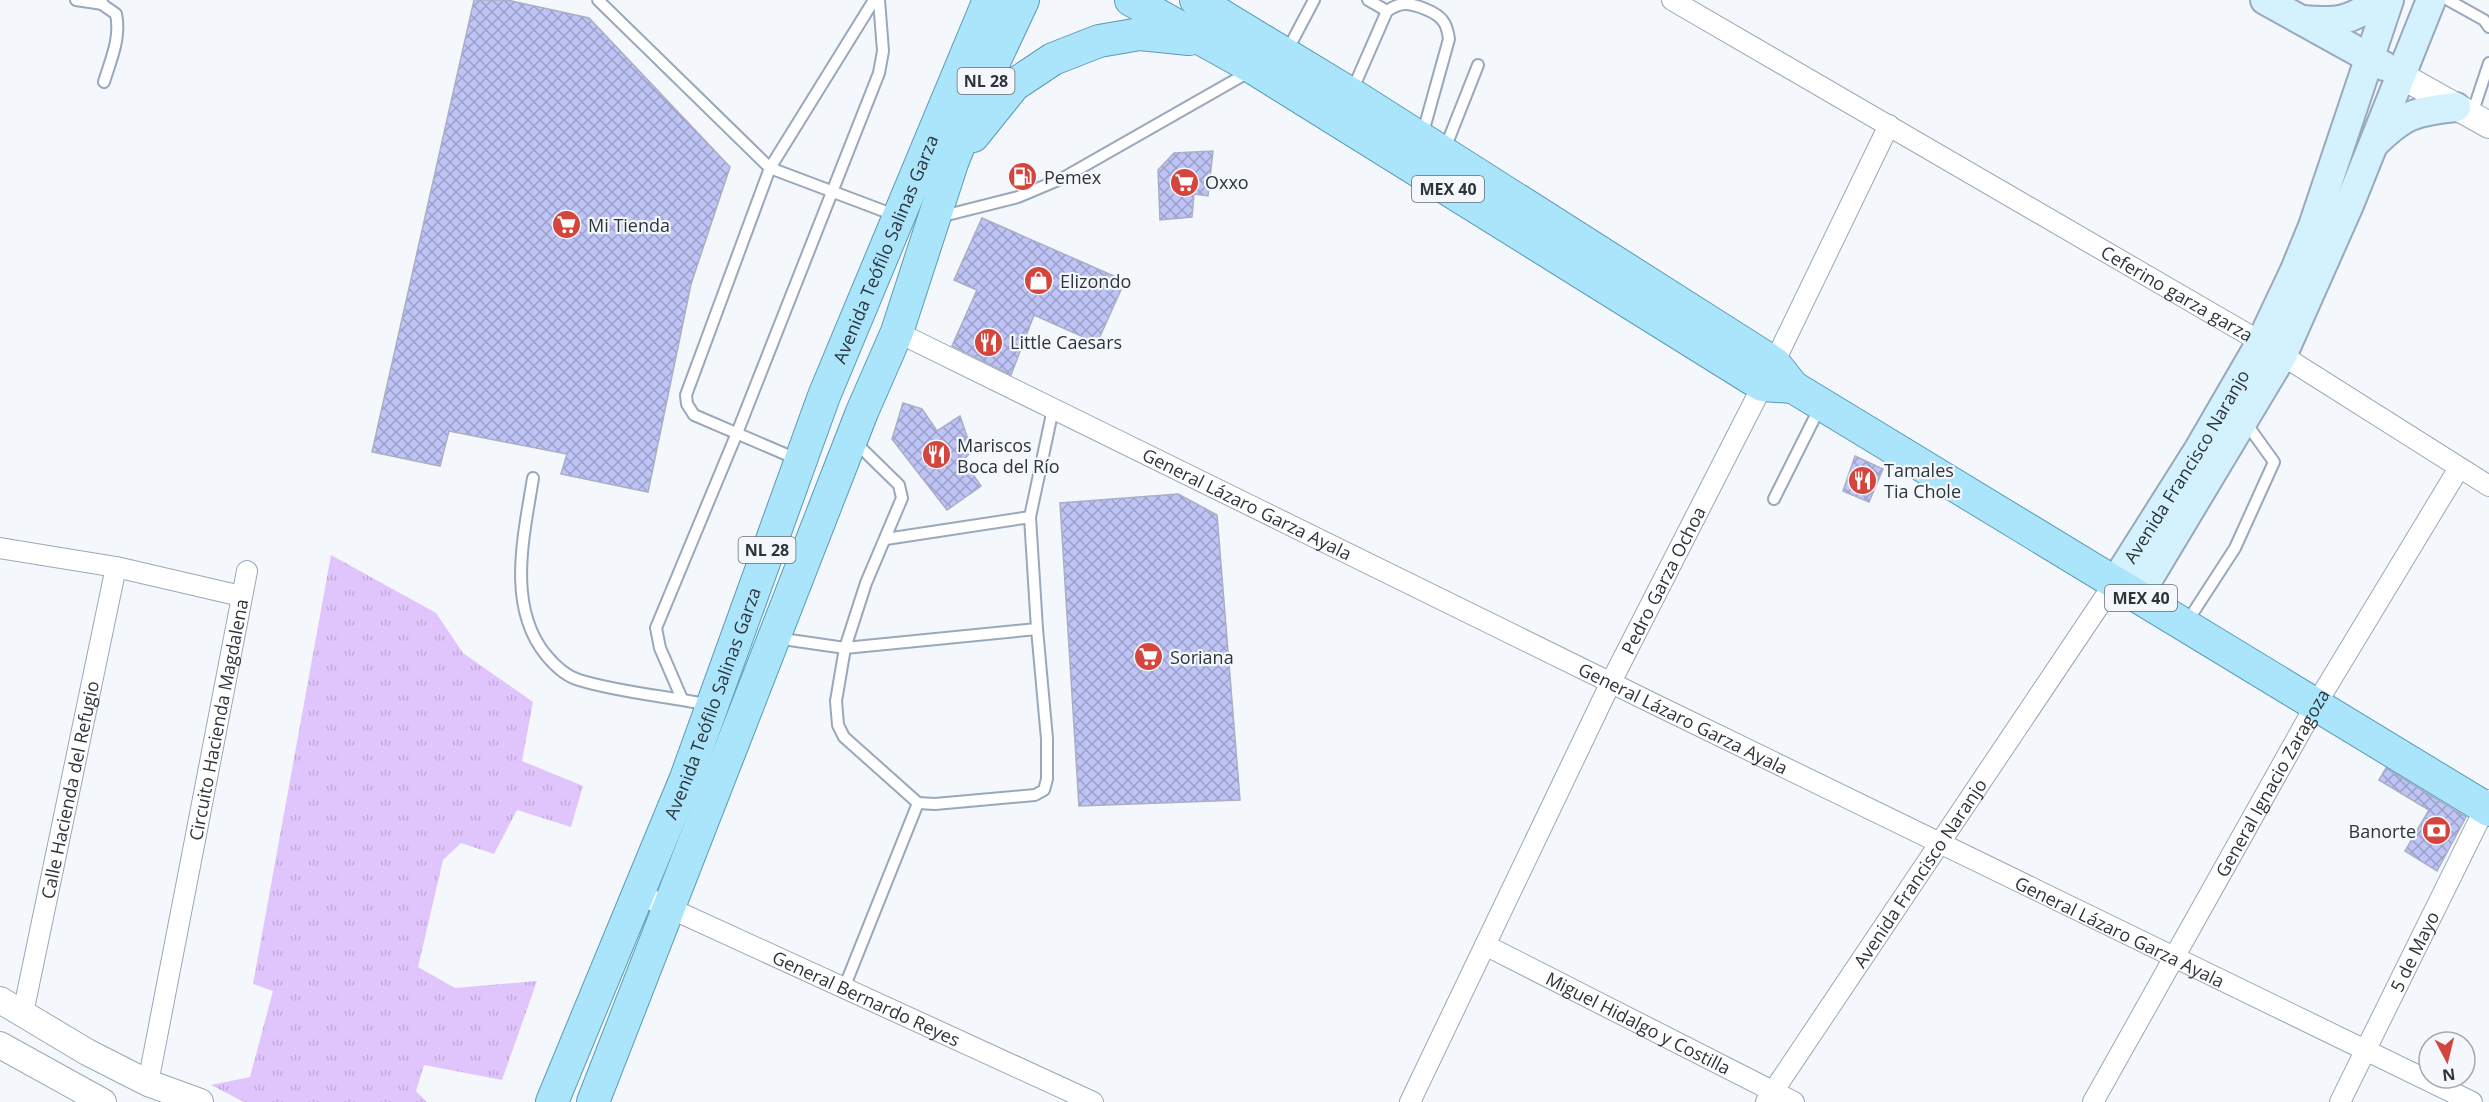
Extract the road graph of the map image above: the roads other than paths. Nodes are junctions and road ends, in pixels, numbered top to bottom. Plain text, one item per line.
1 (76, 0) edge
2 (598, 0) edge
3 (874, 0) edge
4 (879, 0) edge
5 (964, 0) edge
6 (989, 0) edge
7 (1023, 0) edge
8 (1131, 0) edge
9 (1196, 0) edge
10 (1314, 0) edge
11 (1368, 0) edge
12 (1672, 0) edge
13 (2265, 0) edge
14 (2379, 0) edge
15 (2389, 0) edge
16 (2431, 0) edge
17 (2448, 0) edge
18 (100, 2) edge
19 (1426, 5) edge
20 (1387, 10) junction
21 (2301, 20) junction
22 (2489, 27) edge
23 (1203, 40) junction
24 (971, 42) junction
25 (2369, 58) junction
26 (1270, 62) junction
27 (2489, 63) edge
28 (1478, 65) dead end
29 (2400, 75) junction
30 (104, 82) dead end
31 (1351, 94) junction
32 (2472, 116) edge
33 (1889, 125) junction
34 (1432, 147) junction
35 (2370, 148) junction
36 (952, 163) junction
37 (770, 168) junction
38 (833, 192) junction
39 (898, 216) junction
40 (933, 219) junction
41 (897, 332) junction
42 (2272, 349) junction
43 (1768, 374) junction
44 (824, 396) junction
45 (1821, 404) junction
46 (1053, 409) junction
47 (2244, 420) junction
48 (857, 425) junction
49 (737, 433) junction
50 (800, 460) junction
51 (2458, 468) junction
52 (533, 478) dead end
53 (2489, 486) edge
54 (1774, 499) dead end
55 (1030, 517) junction
56 (886, 539) junction
57 (0, 548) edge
58 (116, 567) junction
59 (247, 571) dead end
60 (2127, 589) junction
61 (241, 596) junction
62 (2185, 625) junction
63 (1037, 629) junction
64 (774, 638) junction
65 (845, 648) junction
66 (1611, 682) junction
67 (697, 702) junction
68 (2315, 706) junction
69 (918, 803) junction
70 (2488, 806) edge
71 (1941, 844) junction
72 (639, 894) junction
73 (668, 907) junction
74 (1485, 945) junction
75 (2174, 960) junction
76 (844, 988) junction
77 (0, 1000) edge
78 (23, 1013) junction
79 (0, 1045) edge
80 (2366, 1052) junction
81 (148, 1083) junction
82 (1770, 1097) edge
83 (187, 1100) edge
84 (103, 1102) edge
85 (552, 1102) edge
86 (593, 1102) edge
87 (1093, 1102) edge
88 (1410, 1102) edge
89 (1794, 1102) edge
90 (2093, 1102) edge
91 (2340, 1102) edge
92 (2472, 1102) edge

1 - 18 lane
2 - 37 lane
3 - 37 lane
4 - 38 lane
5 - 24 main road
6 - 24 main road, Avenida Teófilo Salinas Garza / NL 28
7 - 36 main road, Avenida Teófilo Salinas Garza / NL 28
8 - 23 main road, MEX 40
9 - 26 main road, MEX 40
10 - 26 lane
11 - 20 lane
12 - 33 street, Ceferino garza garza
13 - 21 main road
14 - 21 main road
15 - 25 main road, Avenida Francisco Naranjo
16 - 29 main road, Avenida Francisco Naranjo
17 - 22 lane
18 - 30 lane
19 - 20 lane
19 - 34 lane
20 - 31 lane
21 - 25 main road
23 - 26 main road, MEX 40
23 - 36 main road
24 - 39 main road, Avenida Teófilo Salinas Garza / NL 28
25 - 29 main road
25 - 42 main road, Avenida Francisco Naranjo
26 - 31 main road, MEX 40
26 - 40 lane
26 - 43 main road, MEX 40
27 - 32 lane
28 - 34 lane
29 - 32 street
29 - 35 main road, Avenida Francisco Naranjo
31 - 34 main road, MEX 40
32 - 35 main road
33 - 42 street, Ceferino garza garza
33 - 43 street, Pedro Garza Ochoa
34 - 43 main road, MEX 40
35 - 42 main road, Avenida Francisco Naranjo
36 - 40 main road, Avenida Teófilo Salinas Garza / NL 28
37 - 38 lane
37 - 49 lane
38 - 39 lane
38 - 49 lane
39 - 44 main road, Avenida Teófilo Salinas Garza / NL 28
40 - 41 main road, Avenida Teófilo Salinas Garza / NL 28
41 - 46 street, General Lázaro Garza Ayala
41 - 48 main road, Avenida Teófilo Salinas Garza / NL 28
42 - 47 main road, Avenida Francisco Naranjo
42 - 51 street, Ceferino garza garza
42 - 60 main road, Avenida Francisco Naranjo
43 - 45 main road, MEX 40
43 - 66 street, Pedro Garza Ochoa
44 - 48 main road
44 - 50 main road, Avenida Teófilo Salinas Garza / NL 28
45 - 54 lane
45 - 60 main road, MEX 40
46 - 55 lane
46 - 66 street, General Lázaro Garza Ayala
47 - 60 main road, Avenida Francisco Naranjo
47 - 62 lane
48 - 56 lane
48 - 64 main road, Avenida Teófilo Salinas Garza / NL 28
49 - 50 lane
49 - 67 lane
50 - 67 main road, Avenida Teófilo Salinas Garza / NL 28
51 - 53 street, Ceferino garza garza
51 - 68 street, General Ignacio Zaragoza
52 - 67 lane
55 - 56 lane
55 - 63 lane
56 - 65 lane
57 - 58 street, Circuito Hacienda Magdalena
58 - 61 street, Circuito Hacienda Magdalena
58 - 78 street, Calle Hacienda del Refugio
59 - 61 street
60 - 62 main road, MEX 40
60 - 71 street, Avenida Francisco Naranjo
61 - 81 street, Circuito Hacienda Magdalena
62 - 68 main road, MEX 40
63 - 65 lane
63 - 69 lane
64 - 65 lane
64 - 73 main road, Avenida Teófilo Salinas Garza / NL 28
65 - 69 lane
66 - 71 street, General Lázaro Garza Ayala
66 - 74 street, Pedro Garza Ochoa
67 - 72 main road, Avenida Teófilo Salinas Garza / NL 28
68 - 70 main road, MEX 40
68 - 75 street, General Ignacio Zaragoza
69 - 76 lane
70 - 80 street, 5 de Mayo
71 - 75 street, General Lázaro Garza Ayala
71 - 82 street, Avenida Francisco Naranjo
72 - 73 street, General Bernardo Reyes
72 - 85 main road, Avenida Teófilo Salinas Garza / NL 28
73 - 76 street, General Bernardo Reyes
73 - 86 main road, Avenida Teófilo Salinas Garza / NL 28
74 - 82 street, Miguel Hidalgo y Costilla
74 - 88 street, Pedro Garza Ochoa
75 - 80 street, General Lázaro Garza Ayala
75 - 90 street, General Ignacio Zaragoza
76 - 87 street, General Bernardo Reyes
77 - 78 street
78 - 81 street
79 - 84 street
80 - 91 street, 5 de Mayo
80 - 92 street, General Lázaro Garza Ayala
81 - 83 street
82 - 89 street, Miguel Hidalgo y Costilla

